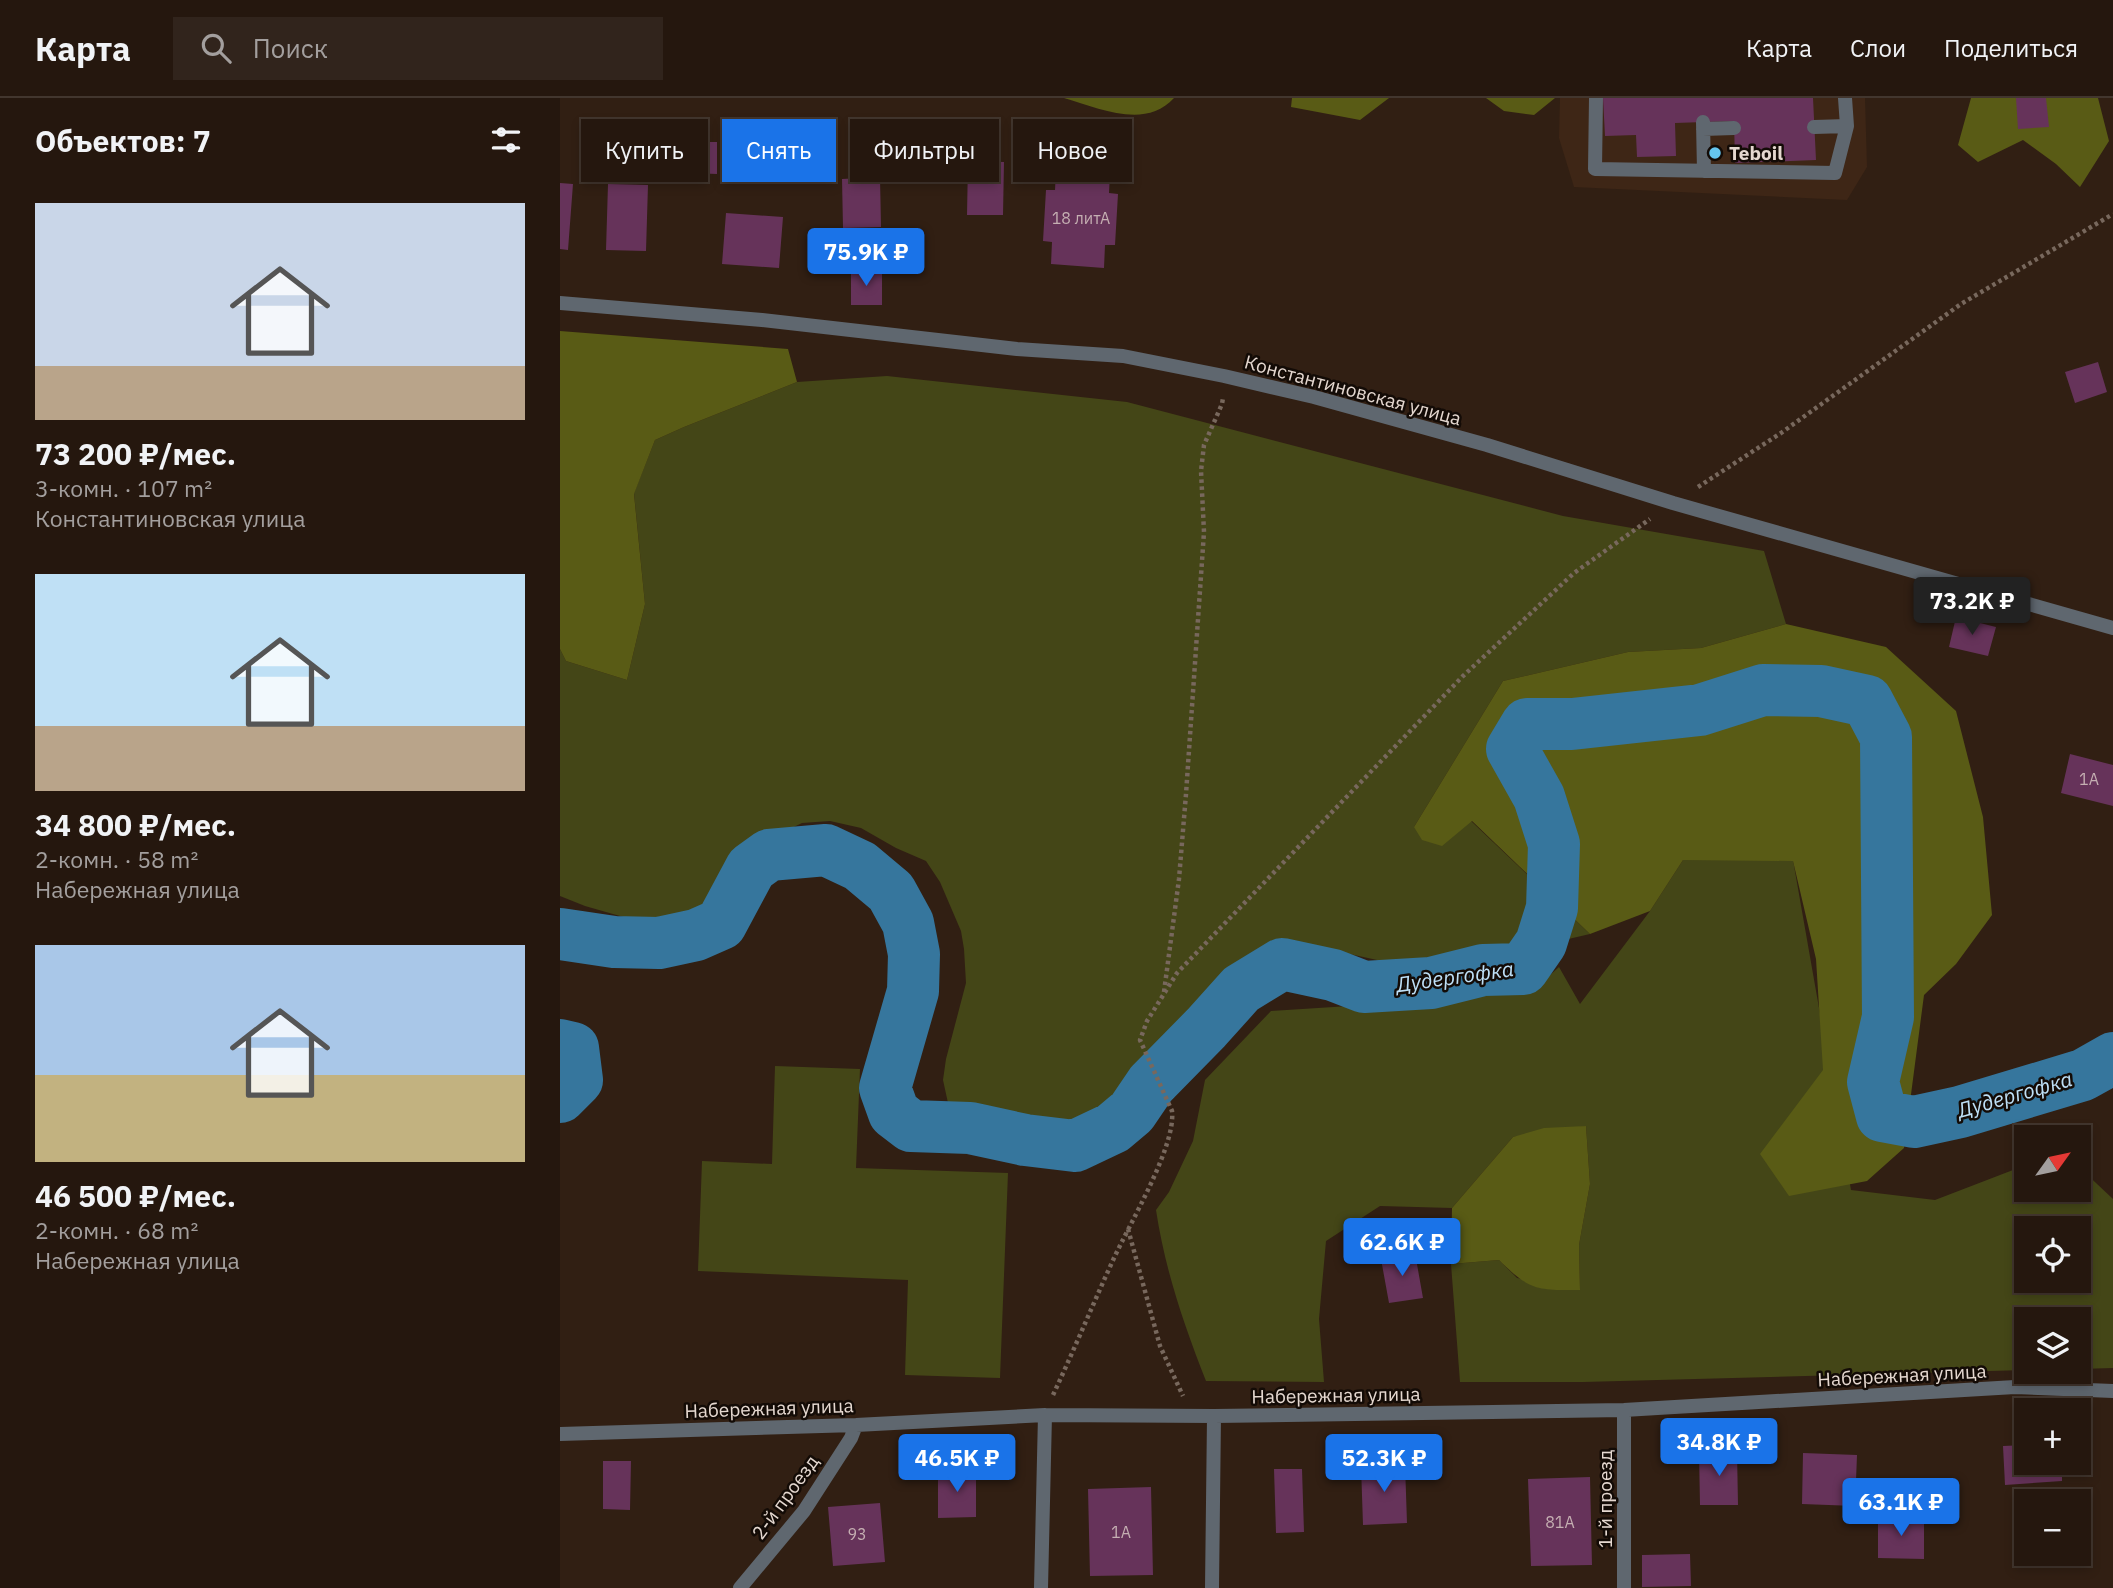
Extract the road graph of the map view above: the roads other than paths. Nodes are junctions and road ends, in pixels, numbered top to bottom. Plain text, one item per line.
1 (1596, 98) edge
2 (1845, 98) edge
3 (1847, 126) junction
4 (1814, 127) dead end
5 (1734, 128) dead end
6 (1704, 171) junction
7 (560, 303) edge
8 (2113, 628) edge
9 (2113, 1391) edge
10 (1624, 1410) junction
11 (1045, 1415) junction
12 (1214, 1416) junction
13 (856, 1425) junction
14 (560, 1434) edge
15 (740, 1588) edge
16 (1041, 1588) edge
17 (1212, 1588) edge
18 (1624, 1588) edge

1 - 6 street
2 - 3 street
3 - 4 street
3 - 6 street
5 - 6 street
7 - 8 street, Константиновская улица
9 - 10 street, Набережная улица
10 - 12 street, Набережная улица
10 - 18 street, 1-й проезд
11 - 12 street, Набережная улица
11 - 13 street, Набережная улица
11 - 16 street
12 - 17 street
13 - 14 street, Набережная улица
13 - 15 street, 2-й проезд

